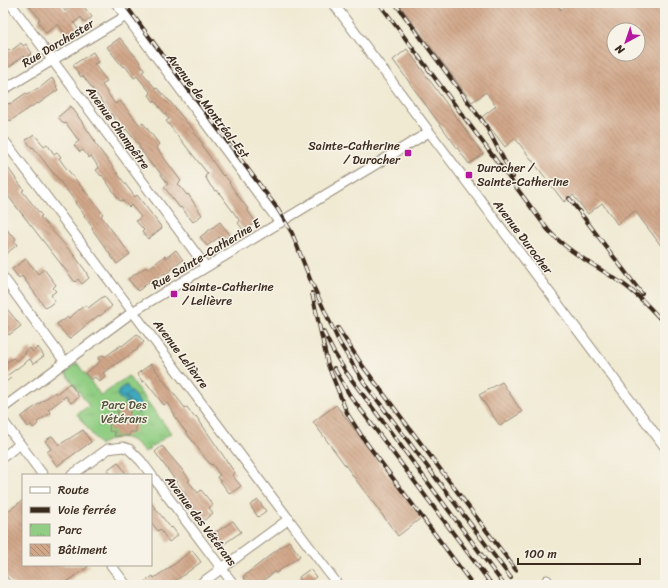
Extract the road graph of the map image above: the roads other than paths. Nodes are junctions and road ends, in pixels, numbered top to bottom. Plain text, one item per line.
1 (10, 3) edge
2 (116, 3) edge
3 (333, 3) edge
4 (126, 16) junction
5 (53, 59) junction
6 (3, 90) edge
7 (429, 132) junction
8 (3, 139) edge
9 (280, 223) junction
10 (206, 267) junction
11 (3, 277) edge
12 (134, 312) junction
13 (65, 362) junction
14 (3, 408) edge
15 (3, 421) edge
16 (6, 432) edge
17 (20, 444) junction
18 (665, 447) edge
19 (3, 457) edge
20 (42, 474) edge
21 (73, 474) edge
22 (151, 474) edge
23 (152, 476) edge
24 (289, 519) junction
25 (112, 566) edge
26 (222, 568) junction
27 (126, 585) edge
28 (199, 585) edge
29 (234, 585) edge
30 (338, 585) edge

1 - 5 street, Avenue Champêtre
2 - 4 street, Avenue de Montréal-Est
3 - 7 street, Avenue Durocher
4 - 5 street, Rue Dorchester
4 - 9 street, Avenue de Montréal-Est
5 - 6 street, Rue Dorchester
5 - 10 street, Avenue Champêtre
7 - 9 street, Rue Sainte-Catherine E
7 - 18 street, Avenue Durocher
8 - 12 street, Avenue Lelièvre
9 - 10 street, Rue Sainte-Catherine E
10 - 12 street, Rue Sainte-Catherine E
11 - 13 street
12 - 13 street, Rue Sainte-Catherine E
12 - 24 street, Avenue Lelièvre
13 - 14 street, Rue Sainte-Catherine E
15 - 16 street
16 - 17 street
17 - 19 street
17 - 20 street
21 - 22 street, Avenue des Vétérans
23 - 26 street, Avenue des Vétérans
24 - 26 street
24 - 30 street, Avenue Lelièvre
25 - 27 street
26 - 28 street
26 - 29 street, Avenue des Vétérans

